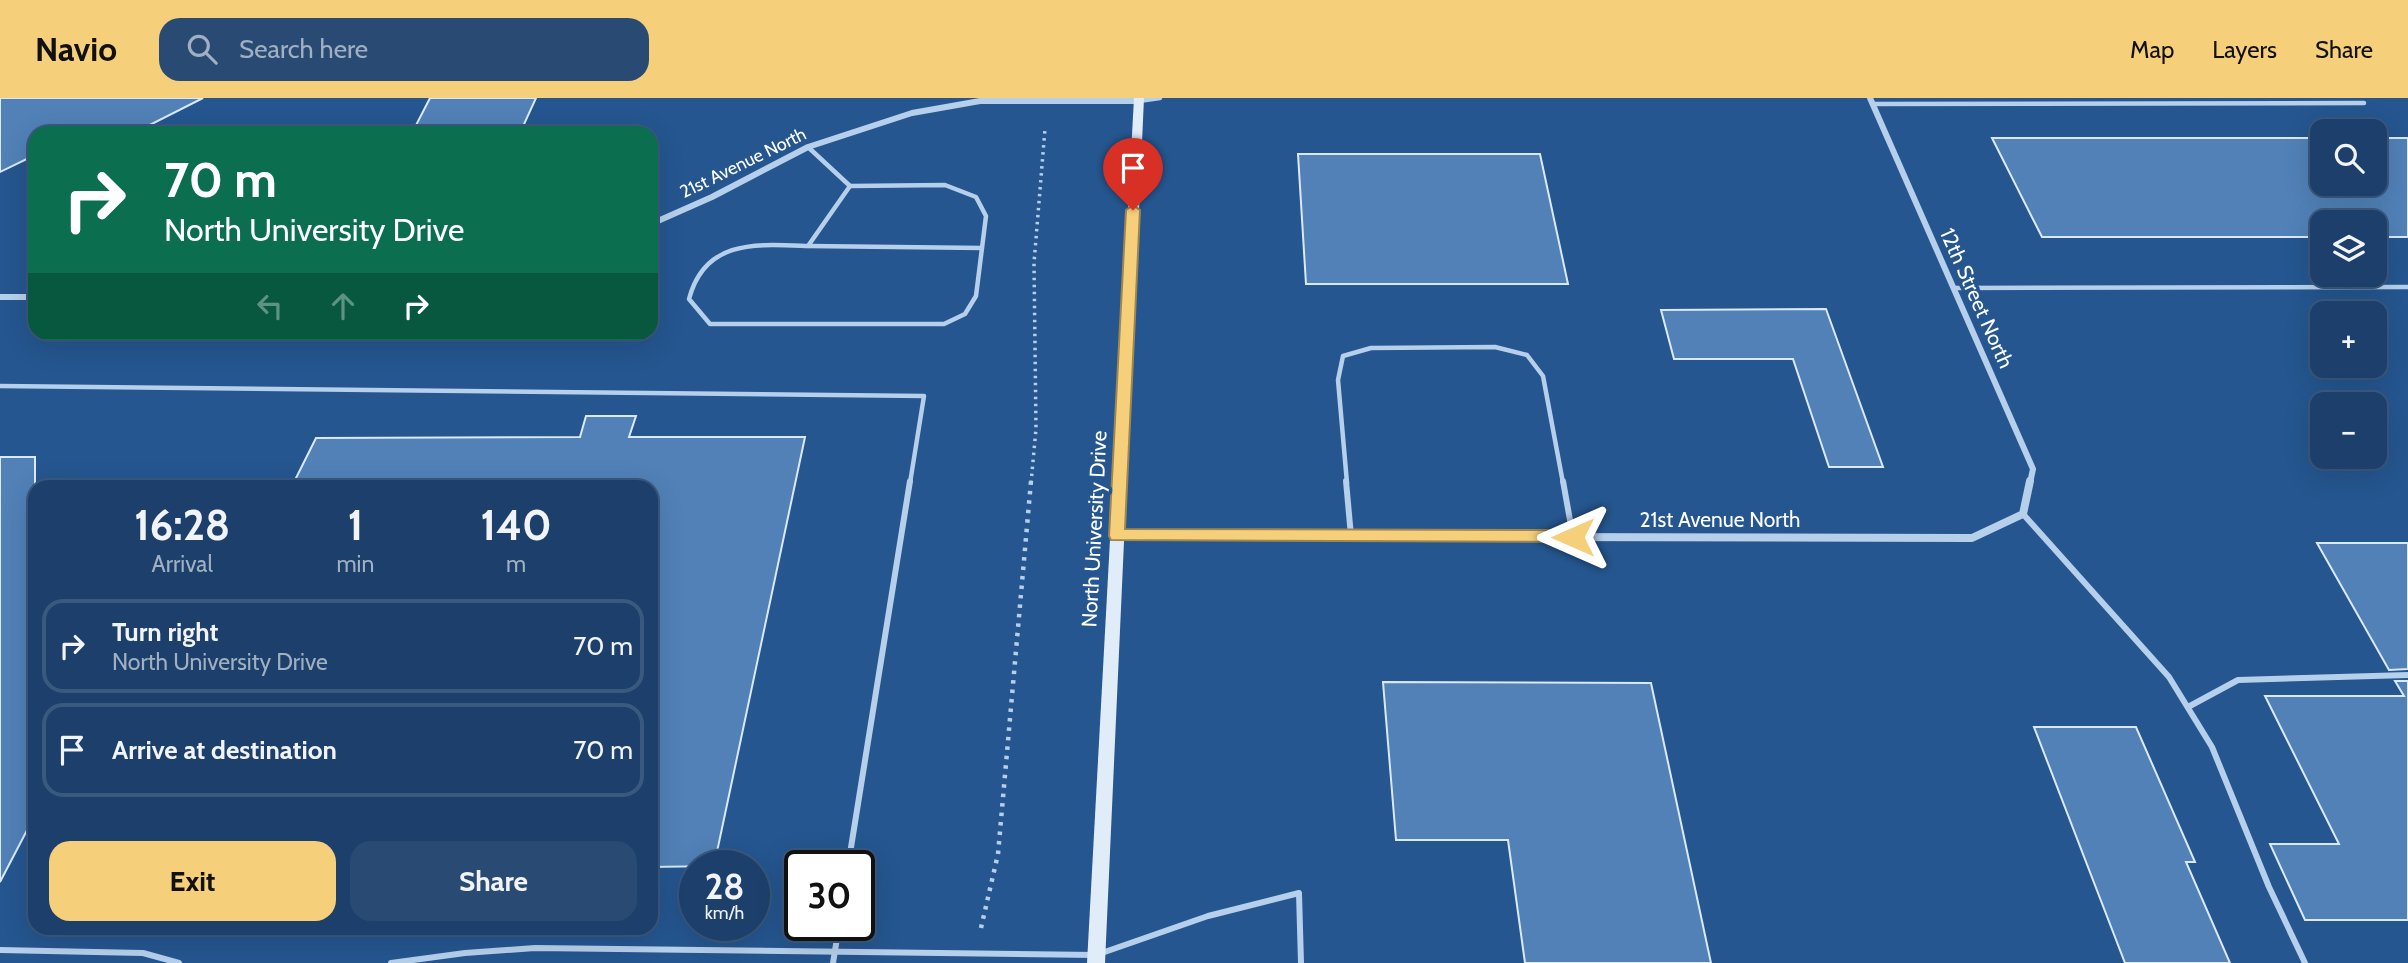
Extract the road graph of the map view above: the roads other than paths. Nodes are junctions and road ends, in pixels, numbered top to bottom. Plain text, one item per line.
1 (1160, 98) edge
2 (1139, 99) edge
3 (1872, 101) edge
4 (2364, 103) dead end
5 (808, 147) junction
6 (850, 186) junction
7 (658, 220) edge
8 (808, 246) junction
9 (982, 248) junction
10 (2408, 287) edge
11 (1954, 288) junction
12 (0, 297) edge
13 (28, 297) edge
14 (0, 386) edge
15 (2023, 514) junction
16 (1117, 536) junction
17 (1351, 536) junction
18 (1573, 537) junction
19 (2408, 675) edge
20 (2188, 707) junction
21 (851, 850) edge
22 (837, 941) edge
23 (0, 950) edge
24 (835, 951) junction
25 (1096, 959) edge
26 (179, 963) edge
27 (391, 963) edge
28 (833, 963) edge
29 (1301, 963) edge
30 (2305, 963) edge

1 - 2 lane
2 - 5 street, 21st Avenue North
2 - 16 main road, North University Drive
3 - 4 lane
3 - 11 street, 12th Street North
5 - 6 lane
5 - 7 street, 21st Avenue North
6 - 8 lane
6 - 9 lane
8 - 9 lane
8 - 9 lane
10 - 11 lane
11 - 15 street, 12th Street North
12 - 13 street
14 - 21 lane
15 - 18 street, 21st Avenue North
15 - 20 lane
16 - 17 street, 21st Avenue North
16 - 25 main road, North University Drive
17 - 18 street, 21st Avenue North
17 - 18 lane
19 - 20 lane
20 - 30 lane
22 - 24 lane
23 - 26 lane
24 - 25 lane
24 - 27 lane
24 - 28 lane
25 - 29 lane

